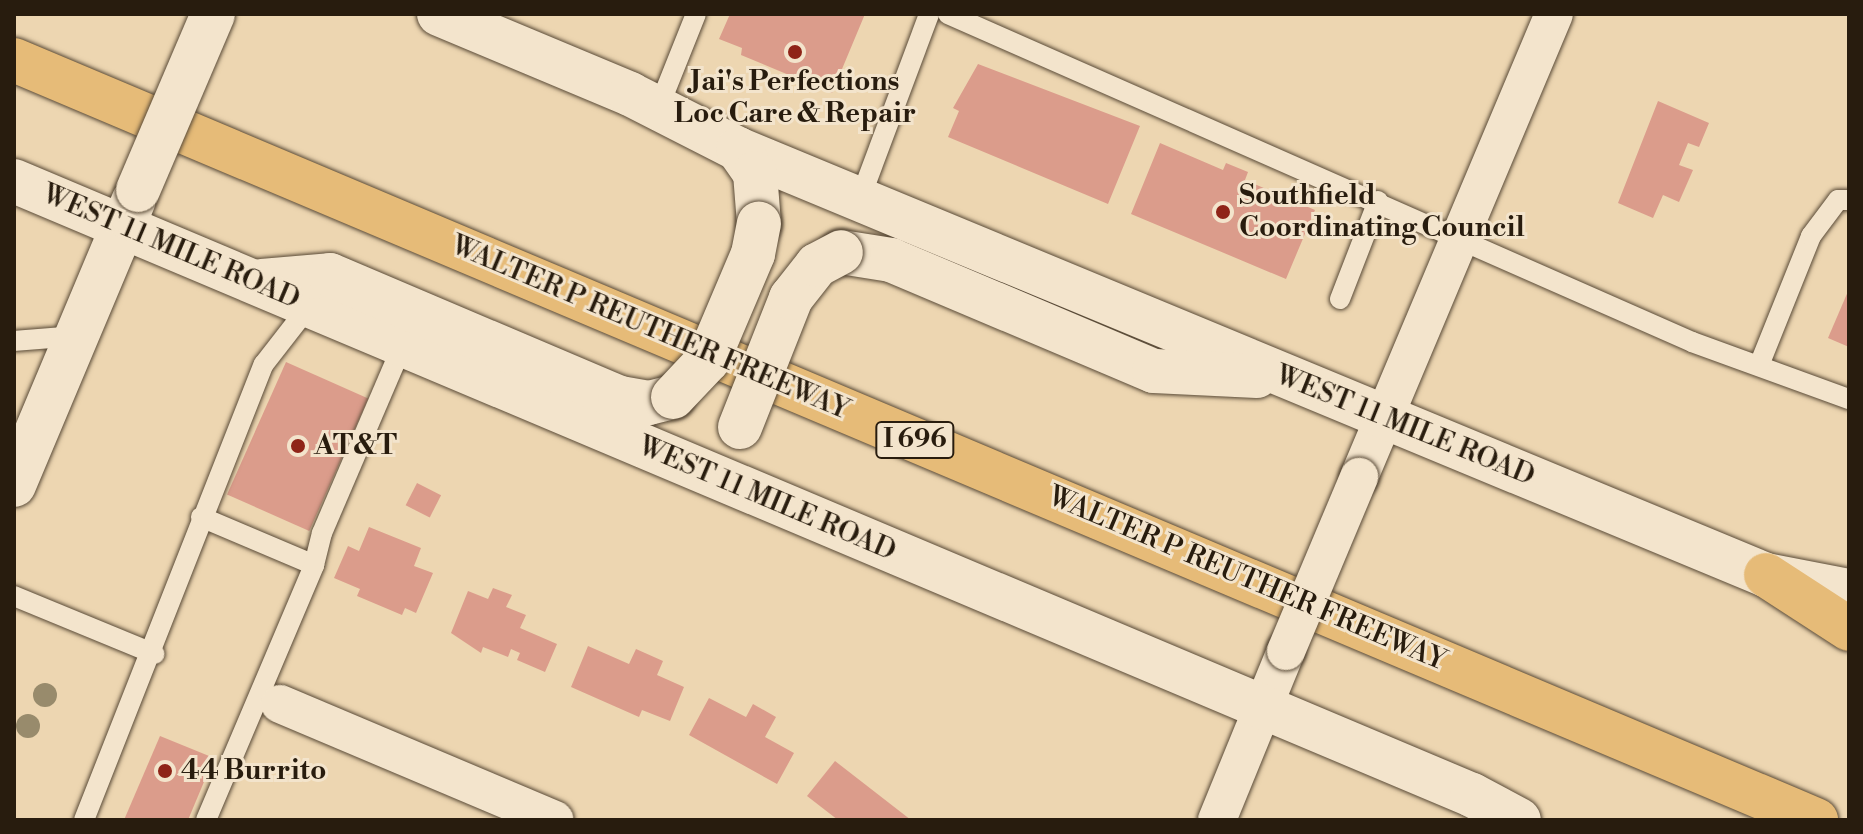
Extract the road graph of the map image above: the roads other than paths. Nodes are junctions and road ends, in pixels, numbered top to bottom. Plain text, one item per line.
1 (213, 14) edge
2 (439, 14) edge
3 (696, 14) edge
4 (929, 14) edge
5 (948, 14) edge
6 (1554, 14) edge
7 (499, 26) edge
8 (14, 60) edge
9 (658, 109) junction
10 (738, 149) junction
11 (14, 181) edge
12 (860, 199) junction
13 (1849, 200) edge
14 (1378, 201) junction
15 (130, 209) junction
16 (1458, 241) junction
17 (256, 282) junction
18 (1340, 299) dead end
19 (310, 305) junction
20 (76, 336) junction
21 (14, 341) edge
22 (403, 344) junction
23 (1760, 363) junction
24 (1287, 378) junction
25 (1849, 399) edge
26 (1385, 417) junction
27 (14, 485) edge
28 (762, 497) junction
29 (201, 517) junction
30 (314, 565) junction
31 (1766, 575) junction
32 (1849, 591) edge
33 (14, 596) edge
34 (1849, 629) edge
35 (155, 654) junction
36 (280, 704) dead end
37 (1262, 708) junction
38 (84, 820) edge
39 (206, 820) edge
40 (555, 820) edge
41 (1217, 820) edge
42 (1519, 820) edge
43 (1816, 820) edge

1 - 15 main road, bridge
2 - 7 main road, WEST 11 MILE ROAD
3 - 9 lane
4 - 12 lane
5 - 14 lane
6 - 16 street
7 - 9 main road, WEST 11 MILE ROAD
8 - 43 highway, WALTER P REUTHER FREEWAY / I 696
9 - 10 main road, WEST 11 MILE ROAD
10 - 12 main road, WEST 11 MILE ROAD
10 - 17 main road, bridge
11 - 15 main road, WEST 11 MILE ROAD
12 - 24 main road, WEST 11 MILE ROAD
13 - 23 lane
14 - 16 lane
14 - 18 lane
15 - 17 main road, WEST 11 MILE ROAD
15 - 20 main road
16 - 23 lane
16 - 26 street
17 - 19 main road, WEST 11 MILE ROAD
19 - 22 main road, WEST 11 MILE ROAD
19 - 29 lane
20 - 21 lane
20 - 27 main road
22 - 28 main road, WEST 11 MILE ROAD
22 - 30 lane
23 - 25 lane
24 - 26 main road, WEST 11 MILE ROAD
24 - 28 main road, bridge
26 - 31 main road, WEST 11 MILE ROAD
26 - 37 street, bridge
28 - 37 main road, WEST 11 MILE ROAD
29 - 30 lane
29 - 35 lane
30 - 39 lane
31 - 32 main road, WEST 11 MILE ROAD
31 - 34 highway
33 - 35 lane
35 - 38 lane
36 - 40 street
37 - 41 street
37 - 42 main road, WEST 11 MILE ROAD

